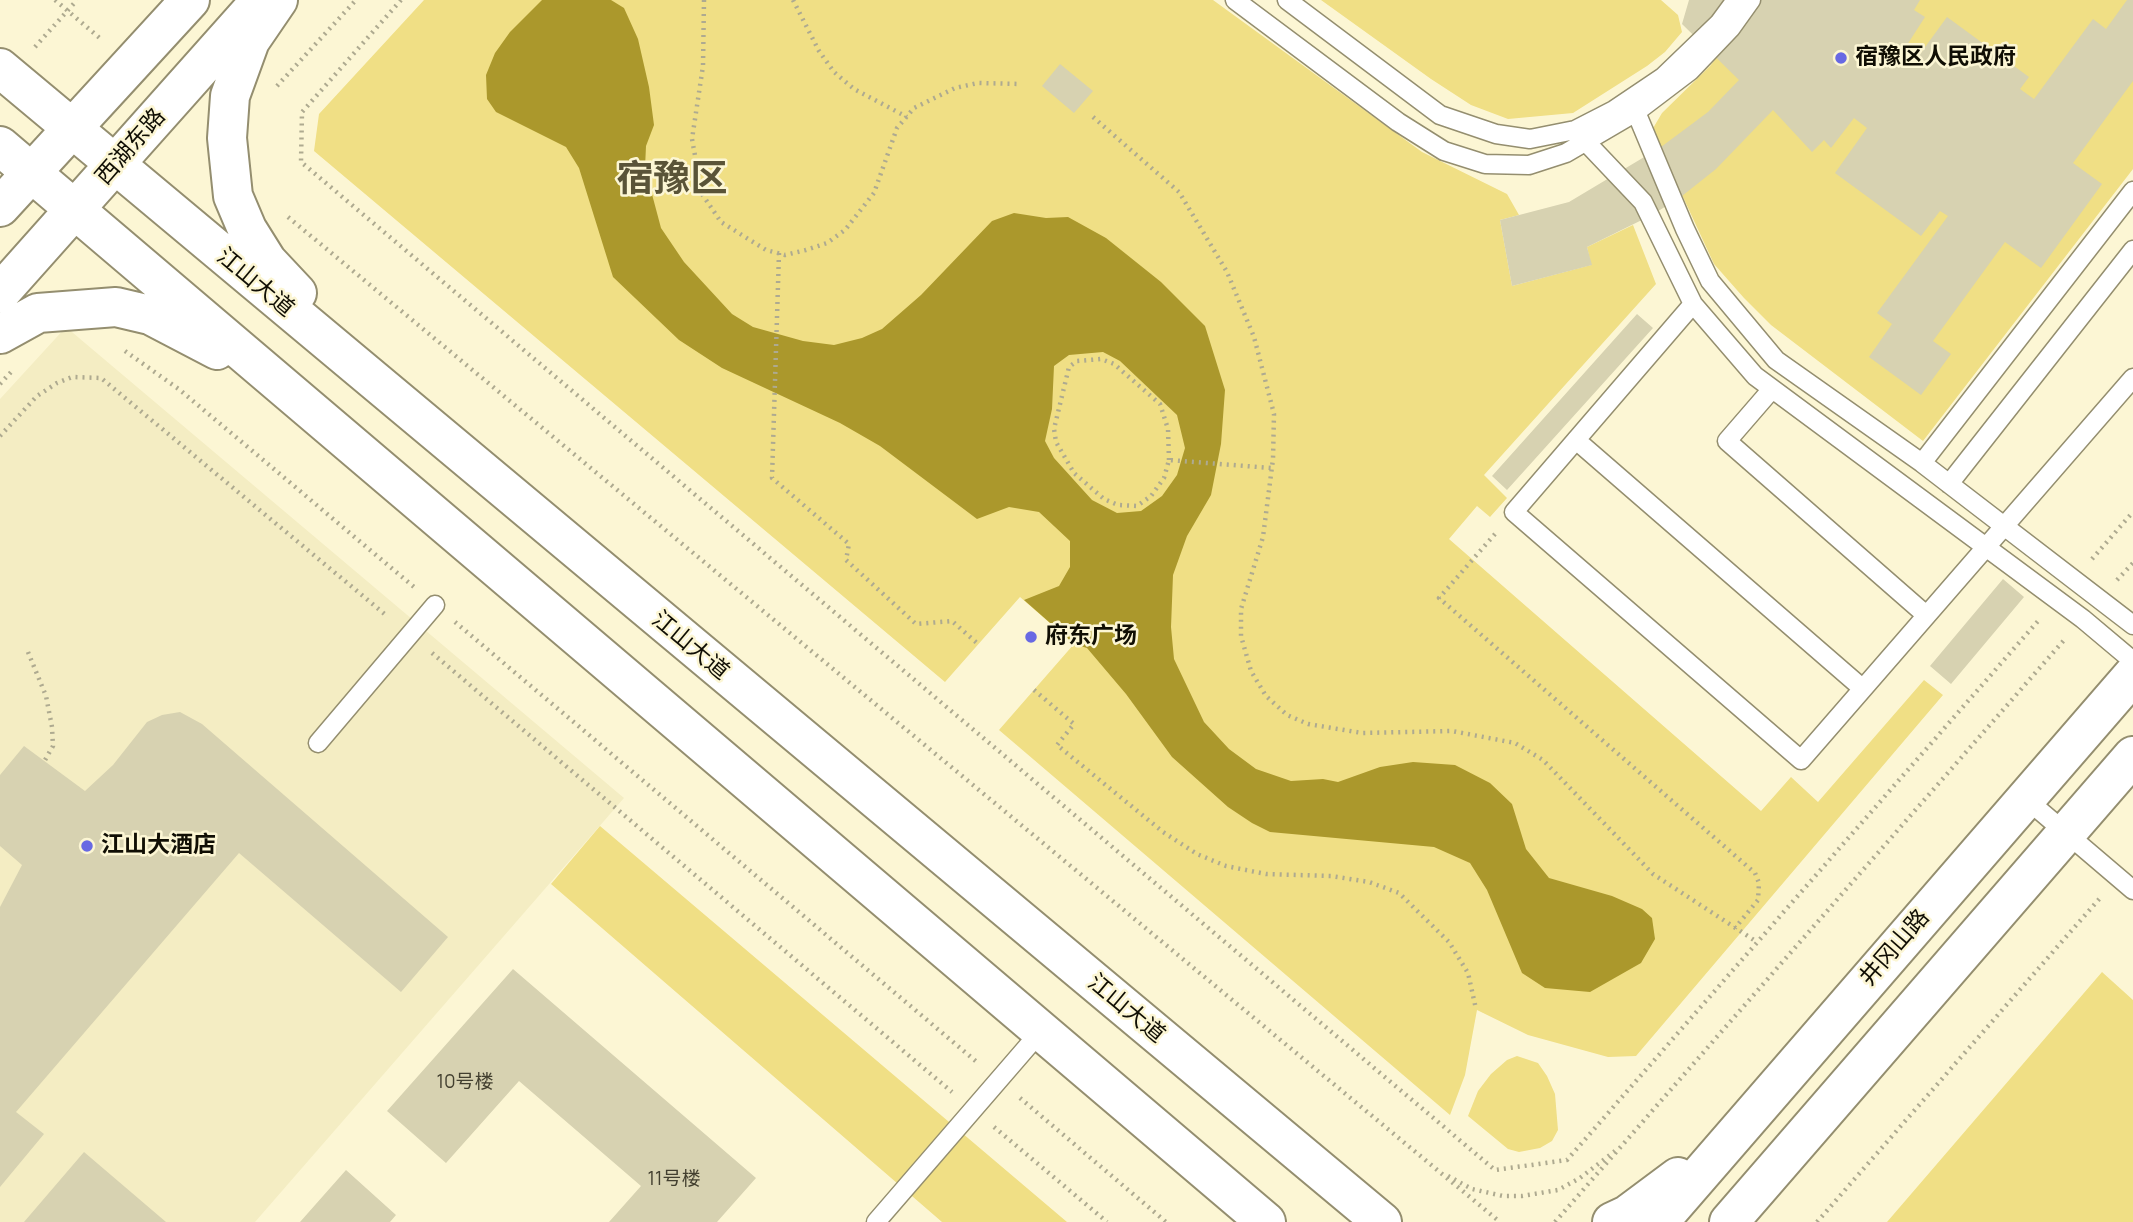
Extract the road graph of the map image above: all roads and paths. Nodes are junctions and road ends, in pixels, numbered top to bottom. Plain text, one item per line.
1 (55, 0) edge
2 (77, 0) edge
3 (190, 0) edge
4 (262, 0) edge
5 (278, 0) edge
6 (356, 0) edge
7 (401, 0) edge
8 (704, 0) edge
9 (793, 0) edge
10 (1235, 0) edge
11 (1287, 0) edge
12 (1736, 0) edge
13 (1751, 0) edge
14 (0, 68) edge
15 (1020, 84) dead end
16 (273, 89) dead end
17 (1636, 112) junction
18 (907, 117) junction
19 (1093, 117) dead end
20 (70, 129) junction
21 (1586, 142) junction
22 (0, 146) edge
23 (114, 166) junction
24 (32, 173) junction
25 (2133, 191) edge
26 (0, 207) edge
27 (281, 207) dead end
28 (77, 210) junction
29 (779, 253) junction
30 (2131, 258) edge
31 (0, 293) edge
32 (1693, 304) junction
33 (0, 334) edge
34 (124, 350) dead end
35 (2133, 378) edge
36 (281, 383) junction
37 (1772, 389) junction
38 (420, 420) junction
39 (0, 436) edge
40 (1576, 440) junction
41 (1172, 460) junction
42 (1922, 463) junction
43 (1271, 468) junction
44 (1949, 484) junction
45 (1514, 512) junction
46 (2133, 512) edge
47 (2003, 525) junction
48 (1984, 547) junction
49 (2133, 563) edge
50 (2075, 579) junction
51 (2056, 600) junction
52 (2101, 600) junction
53 (435, 605) junction
54 (1926, 615) junction
55 (2082, 619) junction
56 (2133, 625) edge
57 (410, 635) junction
58 (978, 644) dead end
59 (28, 652) dead end
60 (2133, 661) edge
61 (2133, 675) edge
62 (1863, 688) junction
63 (1034, 690) dead end
64 (318, 743) dead end
65 (2133, 756) edge
66 (45, 760) dead end
67 (2025, 798) junction
68 (2066, 833) junction
69 (2119, 877) junction
70 (2133, 890) edge
71 (1735, 928) junction
72 (1757, 942) junction
73 (1476, 1009) dead end
74 (1041, 1031) junction
75 (998, 1080) junction
76 (974, 1110) junction
77 (1731, 1139) junction
78 (1624, 1144) junction
79 (1437, 1169) junction
80 (1772, 1172) junction
81 (876, 1222) edge
82 (1107, 1222) edge
83 (1166, 1222) edge
84 (1266, 1222) edge
85 (1382, 1222) edge
86 (1500, 1222) edge
87 (1555, 1222) edge
88 (1612, 1222) edge
89 (1660, 1222) edge
90 (1729, 1222) edge
91 (1741, 1222) edge
92 (1817, 1222) edge

1 - 2 path
3 - 20 main road
4 - 23 main road, 西湖东路
5 - 38 main road
6 - 16 path
7 - 72 path
8 - 29 path
9 - 18 path
10 - 21 lane
11 - 12 lane
13 - 17 lane
14 - 20 main road, 江山大道
15 - 18 path
17 - 21 lane
17 - 42 lane
18 - 29 path
19 - 43 path
20 - 23 main road, 江山大道
20 - 24 main road
21 - 32 lane
22 - 24 main road
23 - 28 main road, 西湖东路
23 - 38 main road, 江山大道
24 - 26 main road
24 - 28 main road
25 - 42 lane
27 - 79 path
28 - 31 main road, 西湖东路
28 - 36 main road
29 - 58 path
30 - 44 lane
32 - 37 lane
32 - 40 lane
33 - 36 main road
34 - 53 path
35 - 47 lane
36 - 74 main road
37 - 48 lane
37 - 54 lane
38 - 85 main road, 江山大道
39 - 57 path
40 - 45 lane
40 - 62 lane
41 - 41 path
41 - 43 path
42 - 44 lane
43 - 71 path
44 - 47 lane
45 - 62 lane
45 - 71 path
46 - 50 path
47 - 48 lane
47 - 50 lane
48 - 51 lane
48 - 54 lane
49 - 52 path
50 - 52 lane
51 - 55 lane
51 - 72 path
52 - 56 lane
53 - 57 lane
53 - 75 path
54 - 62 lane
55 - 60 lane
55 - 78 path
57 - 64 lane
57 - 76 path
59 - 66 path
61 - 67 main road, 井冈山路
63 - 73 path
65 - 68 main road
67 - 68 lane
67 - 77 main road, 井冈山路
68 - 69 lane
68 - 80 main road
69 - 70 lane
69 - 92 path
71 - 72 path
74 - 75 lane
74 - 84 main road
75 - 76 lane
75 - 83 path
76 - 81 lane
76 - 82 path
77 - 88 main road
77 - 89 main road, 井冈山路
78 - 79 path
78 - 87 path
79 - 86 path
80 - 90 main road
80 - 91 main road

